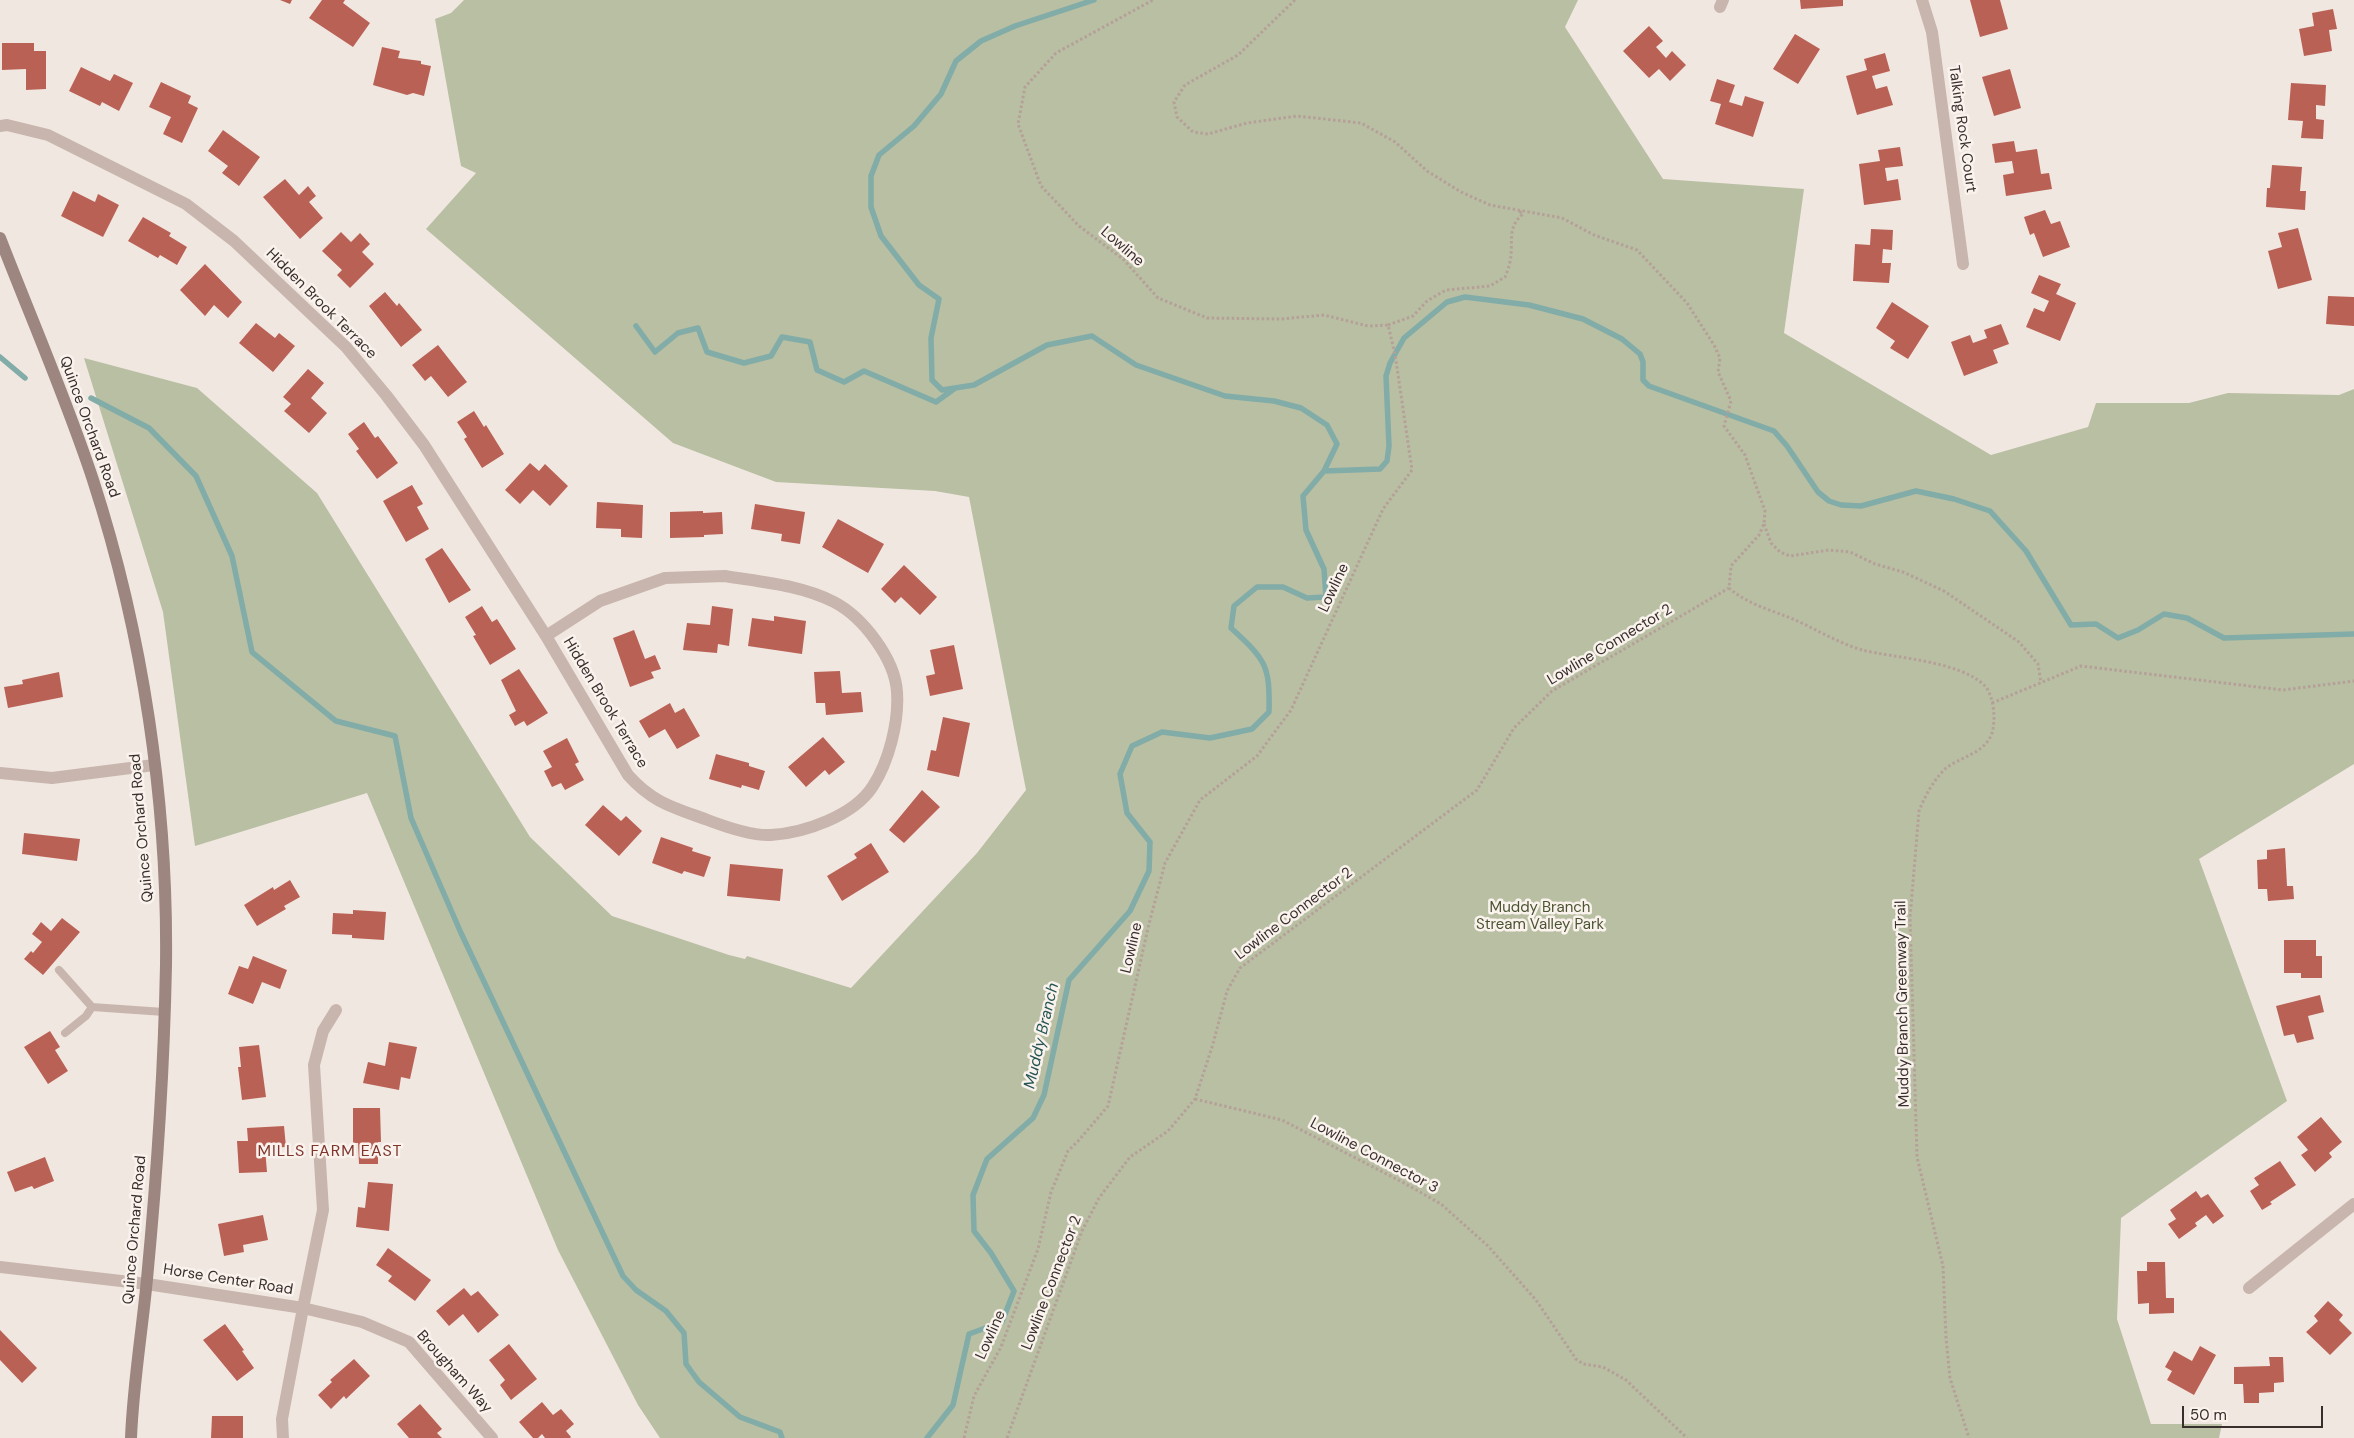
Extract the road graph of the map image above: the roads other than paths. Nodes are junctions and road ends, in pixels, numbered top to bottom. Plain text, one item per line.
1 (1922, 0) edge
2 (0, 126) edge
3 (0, 238) edge
4 (1963, 264) dead end
5 (546, 636) junction
6 (154, 765) junction
7 (0, 773) edge
8 (59, 970) dead end
9 (92, 1007) junction
10 (336, 1010) dead end
11 (164, 1012) junction
12 (65, 1033) dead end
13 (2354, 1204) edge
14 (0, 1268) edge
15 (147, 1284) junction
16 (2249, 1288) dead end
17 (303, 1308) junction
18 (131, 1438) edge
19 (283, 1438) edge
20 (492, 1438) edge

1 - 4 street, Talking Rock Court
2 - 5 street, Hidden Brook Terrace
3 - 6 street, Quince Orchard Road
5 - 5 street, Hidden Brook Terrace
6 - 7 street
6 - 11 street, Quince Orchard Road
8 - 9 lane
9 - 11 lane
9 - 12 lane
10 - 17 street
11 - 15 street, Quince Orchard Road
13 - 16 street
14 - 15 street, Horse Center Road
15 - 17 street, Horse Center Road
15 - 18 street, Quince Orchard Road
17 - 19 street
17 - 20 street, Brougham Way

